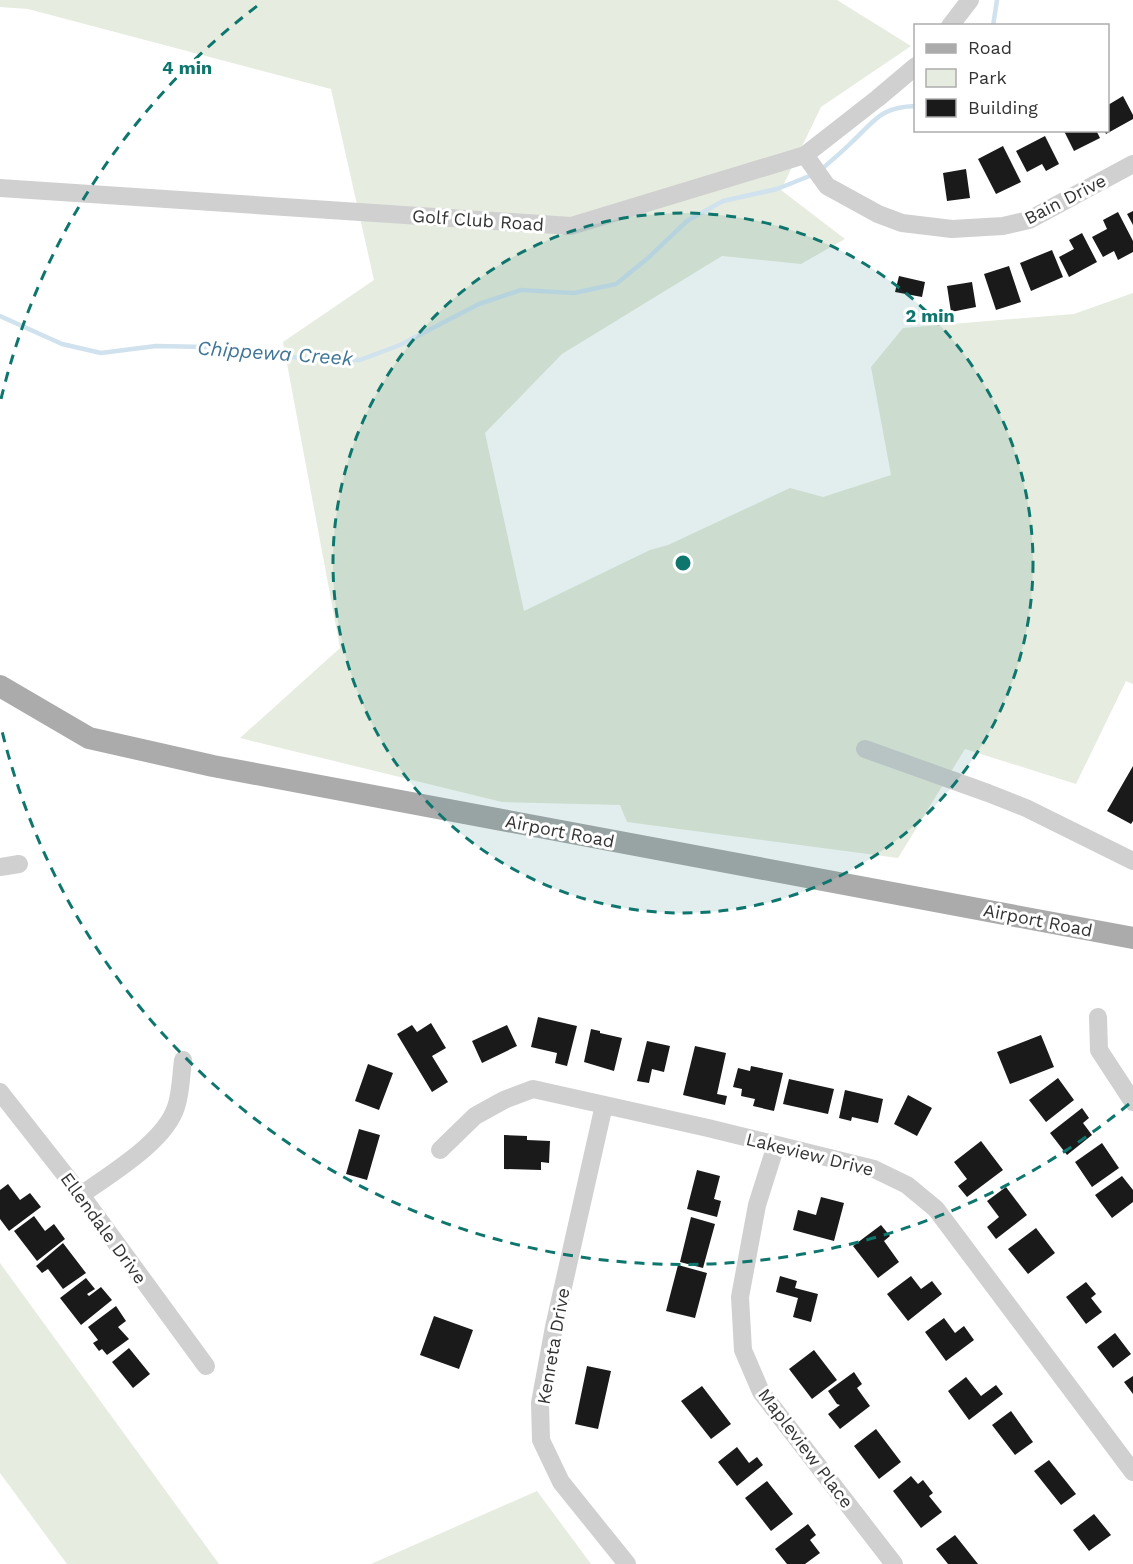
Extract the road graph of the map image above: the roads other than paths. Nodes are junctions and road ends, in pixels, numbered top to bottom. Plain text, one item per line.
1 (970, 0) edge
2 (952, 24) edge
3 (914, 67) edge
4 (809, 161) junction
5 (1133, 164) edge
6 (0, 188) edge
7 (0, 686) edge
8 (865, 749) dead end
9 (1133, 861) edge
10 (19, 864) dead end
11 (0, 867) edge
12 (1133, 938) edge
13 (1098, 1017) dead end
14 (183, 1060) dead end
15 (0, 1092) edge
16 (1133, 1102) edge
17 (604, 1105) junction
18 (776, 1145) junction
19 (440, 1150) dead end
20 (81, 1195) junction
21 (206, 1366) dead end
22 (1133, 1472) edge
23 (627, 1564) edge
24 (894, 1564) edge

1 - 2 street
3 - 4 street, Golf Club Road
4 - 5 street, Bain Drive
4 - 6 street, Golf Club Road
7 - 12 main road, Airport Road
8 - 9 street
10 - 11 street
13 - 16 street
14 - 20 street
15 - 20 street, Ellendale Drive
17 - 18 street, Lakeview Drive
17 - 19 street, Lakeview Drive
17 - 23 street, Kenreta Drive
18 - 22 street, Lakeview Drive
18 - 24 street, Mapleview Place
20 - 21 street, Ellendale Drive

